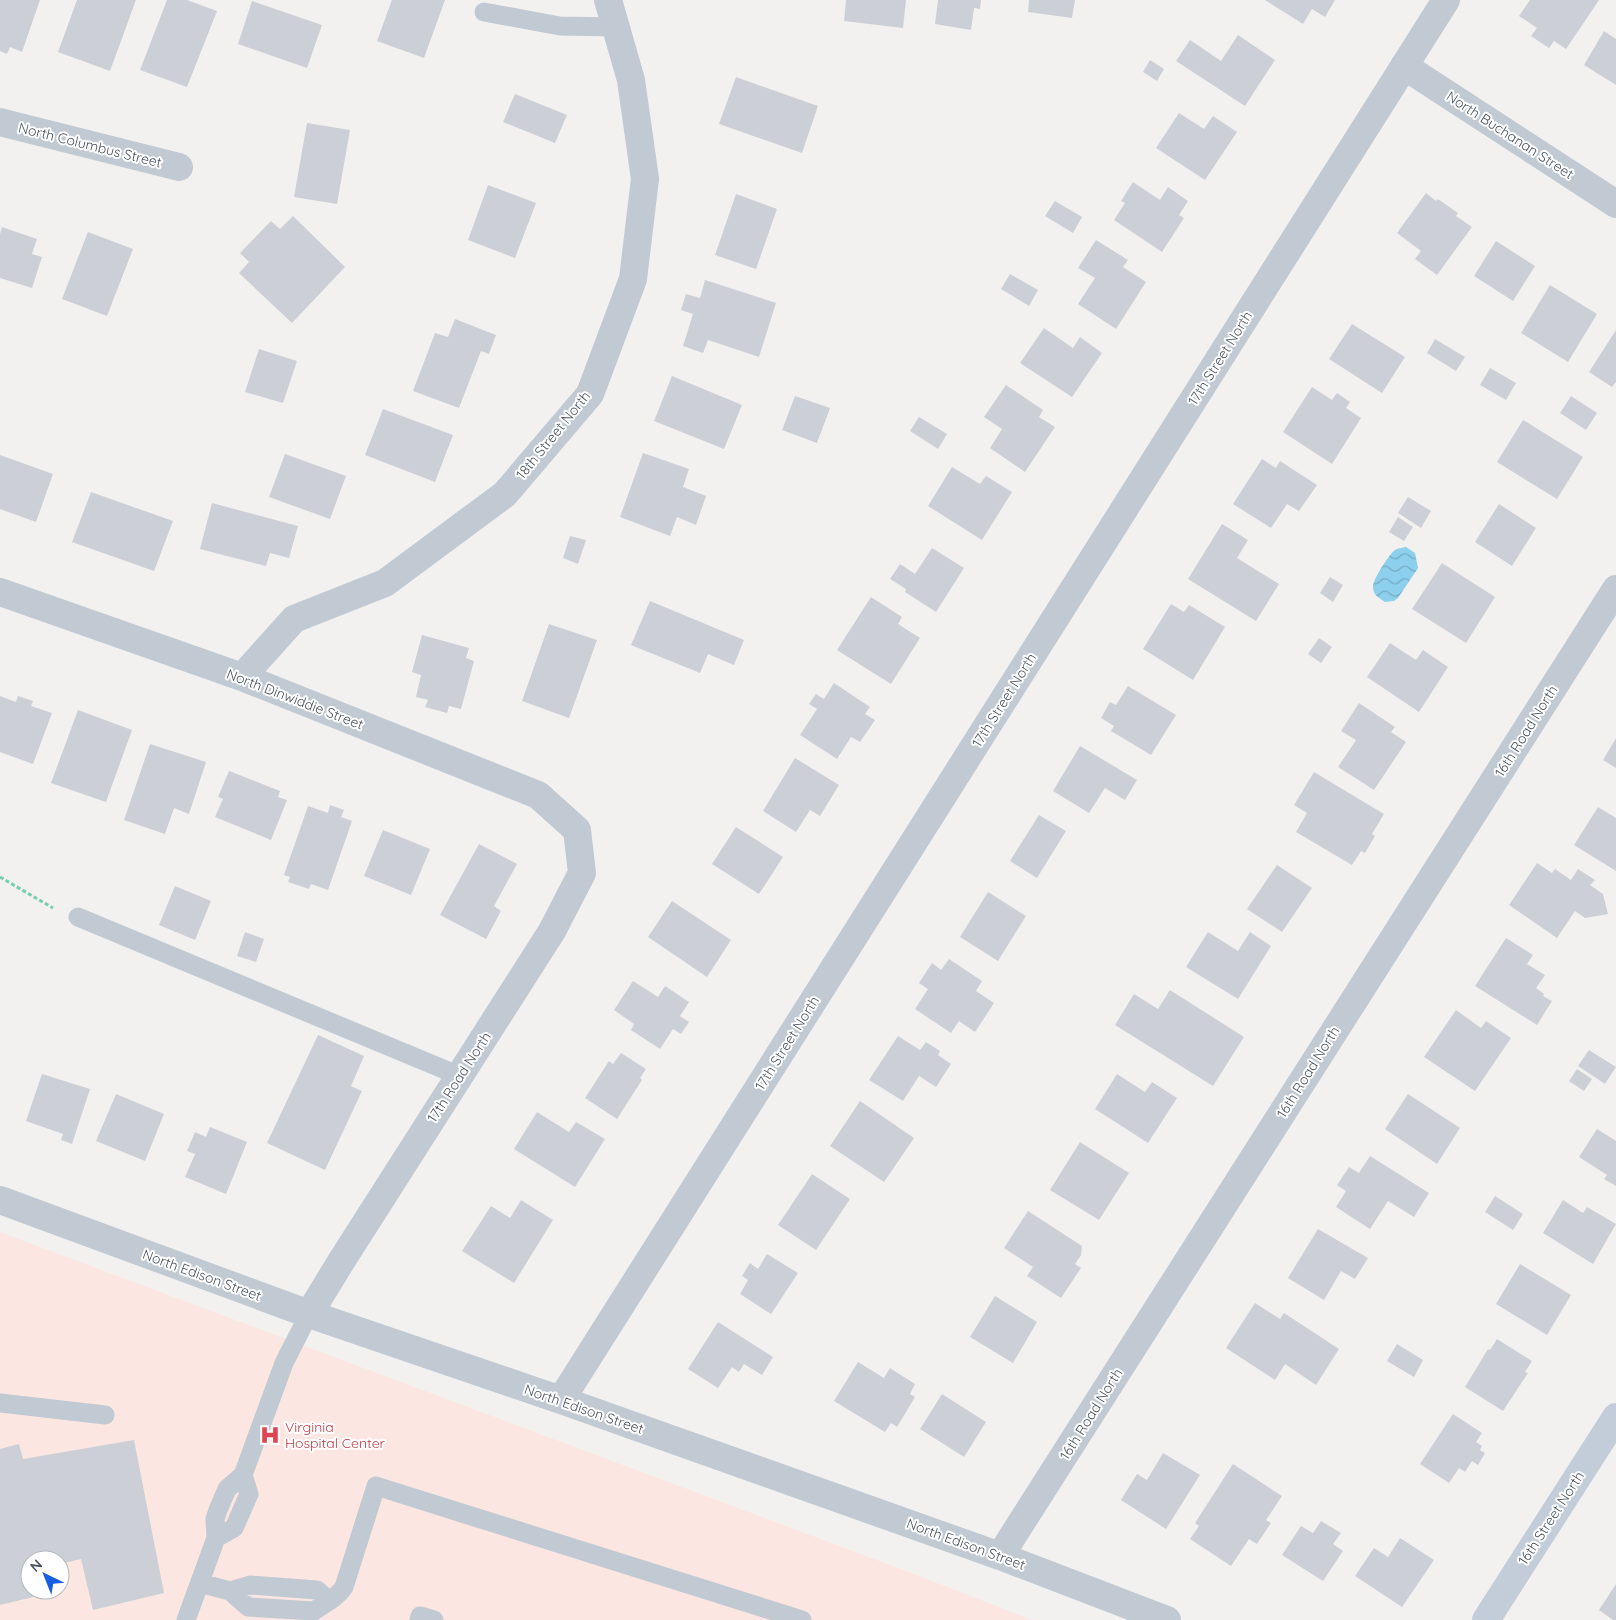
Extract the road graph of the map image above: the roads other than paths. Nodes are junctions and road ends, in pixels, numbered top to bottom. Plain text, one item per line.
1 (608, 0) edge
2 (1446, 0) edge
3 (484, 12) dead end
4 (616, 27) junction
5 (1404, 66) junction
6 (0, 122) edge
7 (180, 167) dead end
8 (1616, 204) edge
9 (1616, 588) edge
10 (0, 592) edge
11 (242, 678) junction
12 (577, 830) joint
13 (78, 917) road end
14 (460, 1076) junction
15 (0, 1200) edge
16 (309, 1314) junction
17 (561, 1400) junction
18 (0, 1403) edge
19 (105, 1414) dead end
20 (1616, 1417) edge
21 (1000, 1556) junction
22 (200, 1583) junction
23 (186, 1620) edge
24 (419, 1620) edge
25 (434, 1620) edge
26 (802, 1620) edge
27 (1167, 1620) edge
28 (1486, 1620) edge

1 - 4 street, 18th Street North
2 - 5 street, 17th Street North
3 - 4 lane
4 - 11 street, 18th Street North
5 - 8 street, North Buchanan Street
5 - 17 street, 17th Street North
6 - 7 street, North Columbus Street
9 - 21 street, 16th Road North
10 - 11 street, North Dinwiddie Street
11 - 12 street, North Dinwiddie Street
12 - 14 street, 17th Road North
13 - 14 lane
14 - 16 street, 17th Road North
15 - 16 street, North Edison Street
16 - 17 street, North Edison Street
16 - 22 lane
17 - 21 street, North Edison Street
18 - 19 lane
20 - 28 street, 16th Street North
21 - 27 street, North Edison Street
22 - 23 lane
22 - 26 lane
24 - 25 lane

